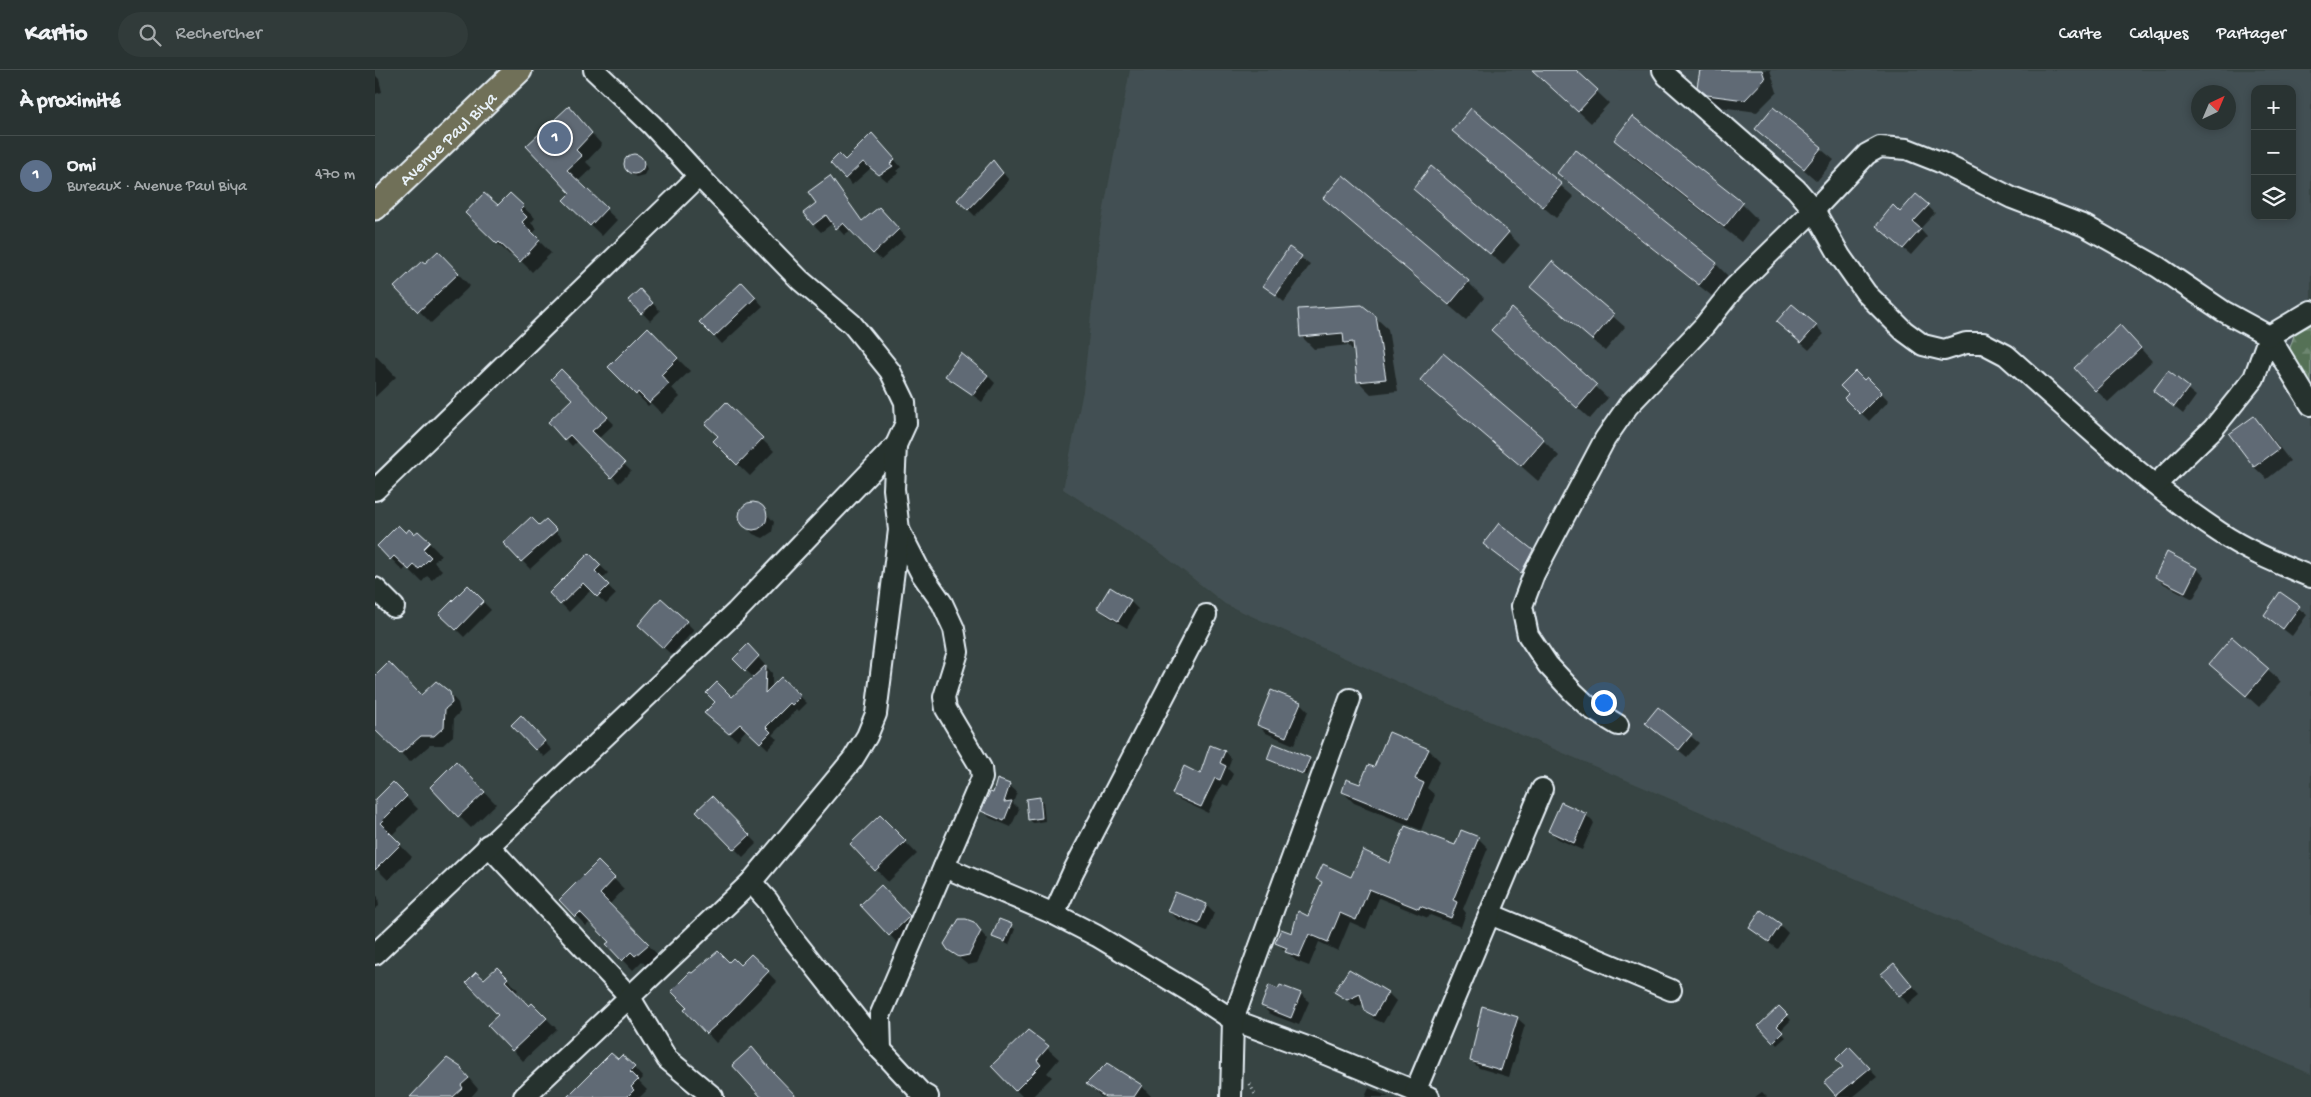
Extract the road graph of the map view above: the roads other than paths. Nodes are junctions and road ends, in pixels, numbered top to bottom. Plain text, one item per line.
1 (519, 70) edge
2 (594, 70) edge
3 (1663, 70) edge
4 (699, 176) junction
5 (375, 207) edge
6 (1814, 210) junction
7 (2311, 312) edge
8 (2269, 336) junction
9 (2311, 405) edge
10 (896, 445) junction
11 (2155, 485) junction
12 (375, 490) edge
13 (899, 530) junction
14 (2311, 577) edge
15 (375, 588) edge
16 (393, 607) dead end
17 (1206, 615) dead end
18 (1350, 699) dead end
19 (1618, 725) dead end
20 (1542, 789) dead end
21 (488, 844) junction
22 (944, 867) junction
23 (751, 882) junction
24 (1054, 914) junction
25 (1490, 914) junction
26 (375, 954) edge
27 (1671, 990) dead end
28 (629, 996) junction
29 (1233, 1020) junction
30 (881, 1050) junction
31 (1422, 1094) edge
32 (922, 1096) edge
33 (524, 1097) edge
34 (713, 1097) edge
35 (1231, 1097) edge

1 - 5 main road, Avenue Paul Biya
2 - 4 street
3 - 6 street
4 - 10 street
4 - 12 street
6 - 8 street
6 - 11 street
6 - 19 street
7 - 8 street
8 - 9 street
8 - 11 street
10 - 13 street
10 - 21 street
11 - 14 street
13 - 22 street
13 - 23 street
15 - 16 street
17 - 24 street
18 - 29 street
20 - 25 street
21 - 26 street
21 - 28 street
22 - 24 street
22 - 30 street
23 - 28 street
23 - 30 street
24 - 29 street
25 - 27 street
25 - 31 street
28 - 33 street
28 - 34 street
29 - 31 street
29 - 35 street
30 - 32 street

